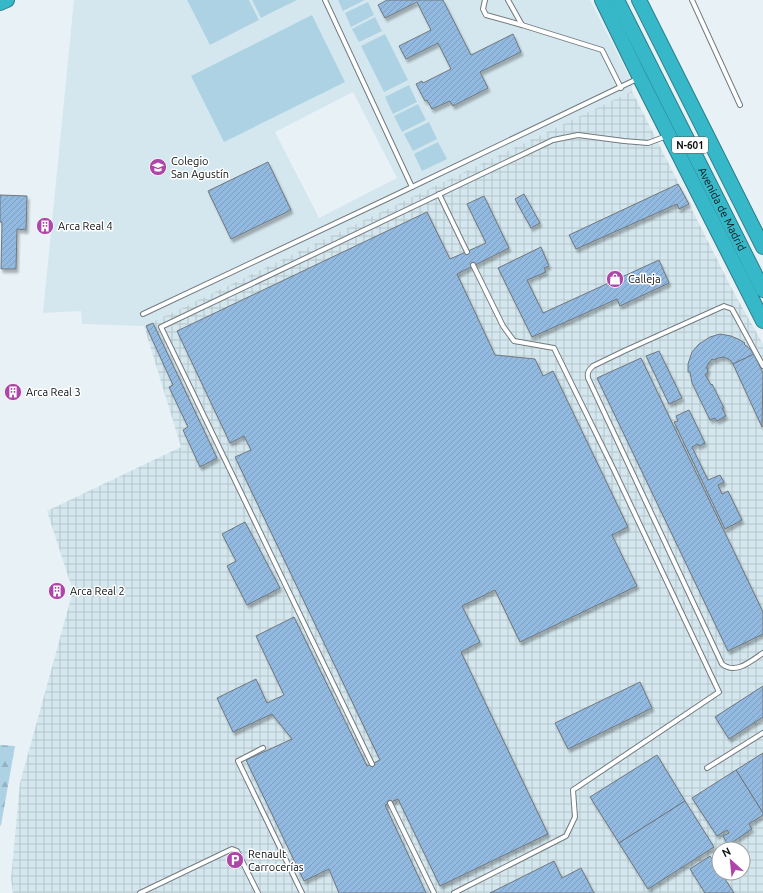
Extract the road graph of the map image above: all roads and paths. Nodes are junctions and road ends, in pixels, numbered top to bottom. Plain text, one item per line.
1 (7, 0) edge
2 (325, 0) edge
3 (485, 0) edge
4 (508, 0) edge
5 (602, 0) edge
6 (617, 0) edge
7 (639, 0) edge
8 (692, 0) edge
9 (0, 2) edge
10 (522, 25) junction
11 (640, 78) junction
12 (621, 88) junction
13 (740, 105) dead end
14 (669, 136) junction
15 (412, 187) junction
16 (439, 194) junction
17 (763, 247) edge
18 (467, 252) dead end
19 (473, 265) dead end
20 (763, 290) edge
21 (143, 314) dead end
22 (763, 321) edge
23 (763, 366) edge
24 (763, 653) edge
25 (763, 733) edge
26 (263, 748) dead end
27 (372, 764) dead end
28 (707, 768) dead end
29 (390, 802) dead end
30 (140, 893) edge
31 (258, 893) edge
32 (302, 893) edge
33 (434, 893) edge
34 (454, 893) edge

1 - 9 highway
2 - 15 lane
3 - 10 lane
4 - 10 lane
5 - 11 highway
6 - 20 highway, Avenida de Madrid / N-601
7 - 17 highway, Avenida de Madrid / N-601
8 - 13 lane
10 - 12 lane
11 - 12 lane
11 - 14 highway
12 - 15 lane
14 - 16 lane
14 - 22 highway
15 - 21 lane
16 - 18 lane
16 - 27 lane
19 - 34 lane
23 - 24 lane
25 - 28 lane
26 - 32 lane
29 - 33 lane
30 - 31 lane

